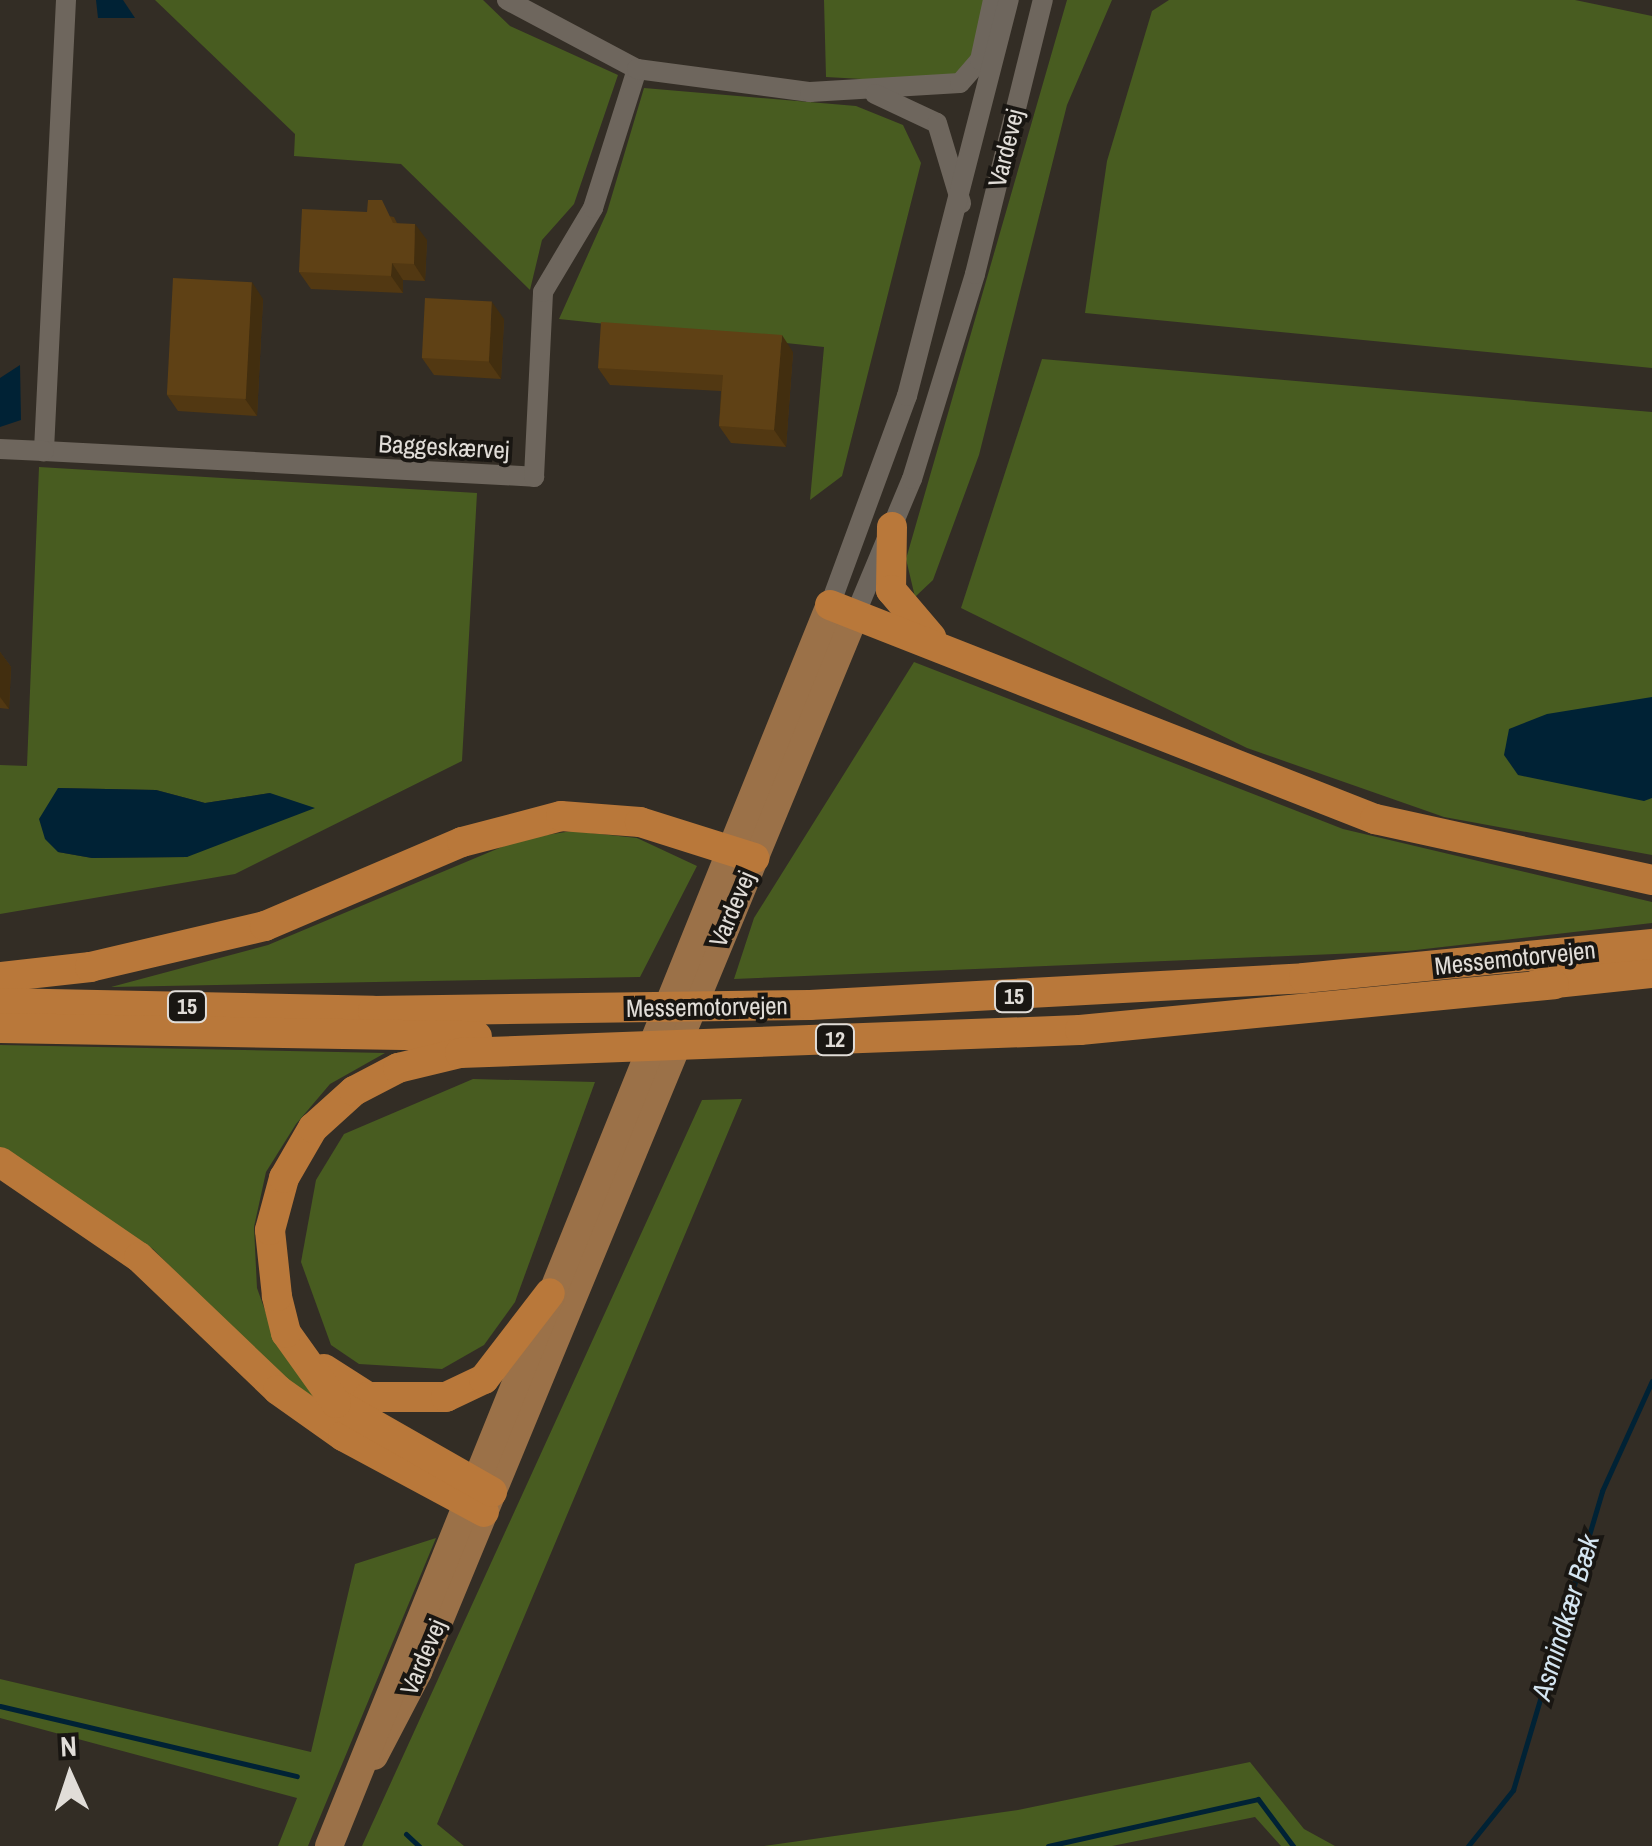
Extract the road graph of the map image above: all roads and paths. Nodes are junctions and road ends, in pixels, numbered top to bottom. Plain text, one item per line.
1 (66, 0) edge
2 (507, 0) edge
3 (993, 0) edge
4 (1009, 0) edge
5 (1043, 0) edge
6 (1058, 0) edge
7 (637, 69) junction
8 (868, 92) junction
9 (1008, 143) junction
10 (960, 203) junction
11 (0, 449) edge
12 (44, 451) junction
13 (892, 527) junction
14 (843, 610) junction
15 (978, 664) junction
16 (741, 854) junction
17 (1652, 880) edge
18 (1652, 944) edge
19 (1652, 972) edge
20 (0, 977) edge
21 (1554, 984) junction
22 (0, 1003) edge
23 (371, 1024) junction
24 (0, 1028) edge
25 (637, 1105) junction
26 (0, 1162) edge
27 (550, 1292) junction
28 (276, 1296) junction
29 (478, 1498) junction
30 (329, 1846) edge

1 - 12 street
2 - 7 street
3 - 8 street
4 - 10 street, Vardevej
5 - 9 street, Vardevej
6 - 9 street
7 - 8 street
7 - 12 street, Baggeskærvej
8 - 10 street
9 - 13 street, Vardevej
10 - 14 street, Vardevej
11 - 12 street, Baggeskærvej
13 - 14 street, Vardevej
13 - 15 highway
14 - 15 highway
14 - 16 main road, Vardevej
15 - 17 highway
16 - 20 highway
16 - 25 main road, Vardevej
18 - 23 highway, Messemotorvejen / 15
19 - 21 highway, Messemotorvejen / 12
21 - 23 highway, Messemotorvejen / 15
21 - 28 highway, 12
22 - 23 highway, Messemotorvejen / 15
23 - 24 highway, Messemotorvejen / 15
25 - 27 main road, Vardevej
25 - 29 main road, Vardevej
26 - 29 highway
27 - 28 highway
27 - 29 main road, Vardevej
28 - 29 highway, 12
29 - 30 main road, Vardevej

